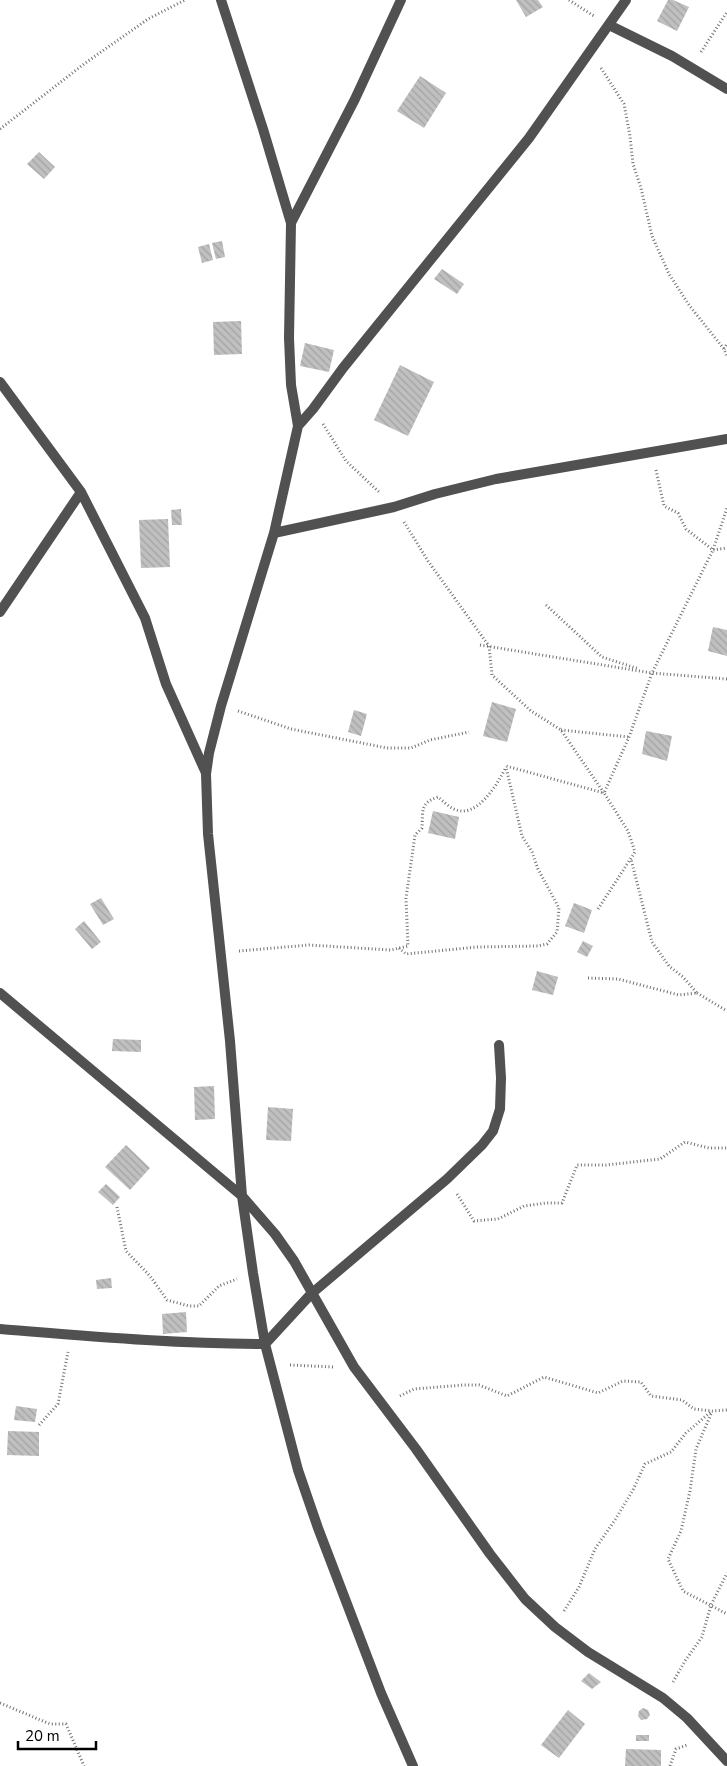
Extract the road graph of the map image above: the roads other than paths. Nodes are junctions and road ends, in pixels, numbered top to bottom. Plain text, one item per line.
1 (221, 0) edge
2 (401, 0) edge
3 (626, 0) edge
4 (609, 25) junction
5 (727, 89) edge
6 (291, 223) junction
7 (0, 382) edge
8 (298, 426) junction
9 (727, 439) edge
10 (81, 492) junction
11 (274, 533) junction
12 (0, 612) edge
13 (206, 774) junction
14 (0, 993) edge
15 (499, 1045) dead end
16 (242, 1196) junction
17 (312, 1294) junction
18 (0, 1328) edge
19 (265, 1344) junction
20 (727, 1761) edge
21 (413, 1766) edge

1 - 6 street
2 - 6 street
3 - 4 street
4 - 5 street
4 - 8 street
6 - 8 street
7 - 10 street
8 - 11 street
9 - 11 street
10 - 12 street
10 - 13 street
11 - 13 street
13 - 16 street
14 - 16 street
15 - 17 street
16 - 17 street
16 - 19 street
17 - 19 street
17 - 20 street
18 - 19 street
19 - 21 street

